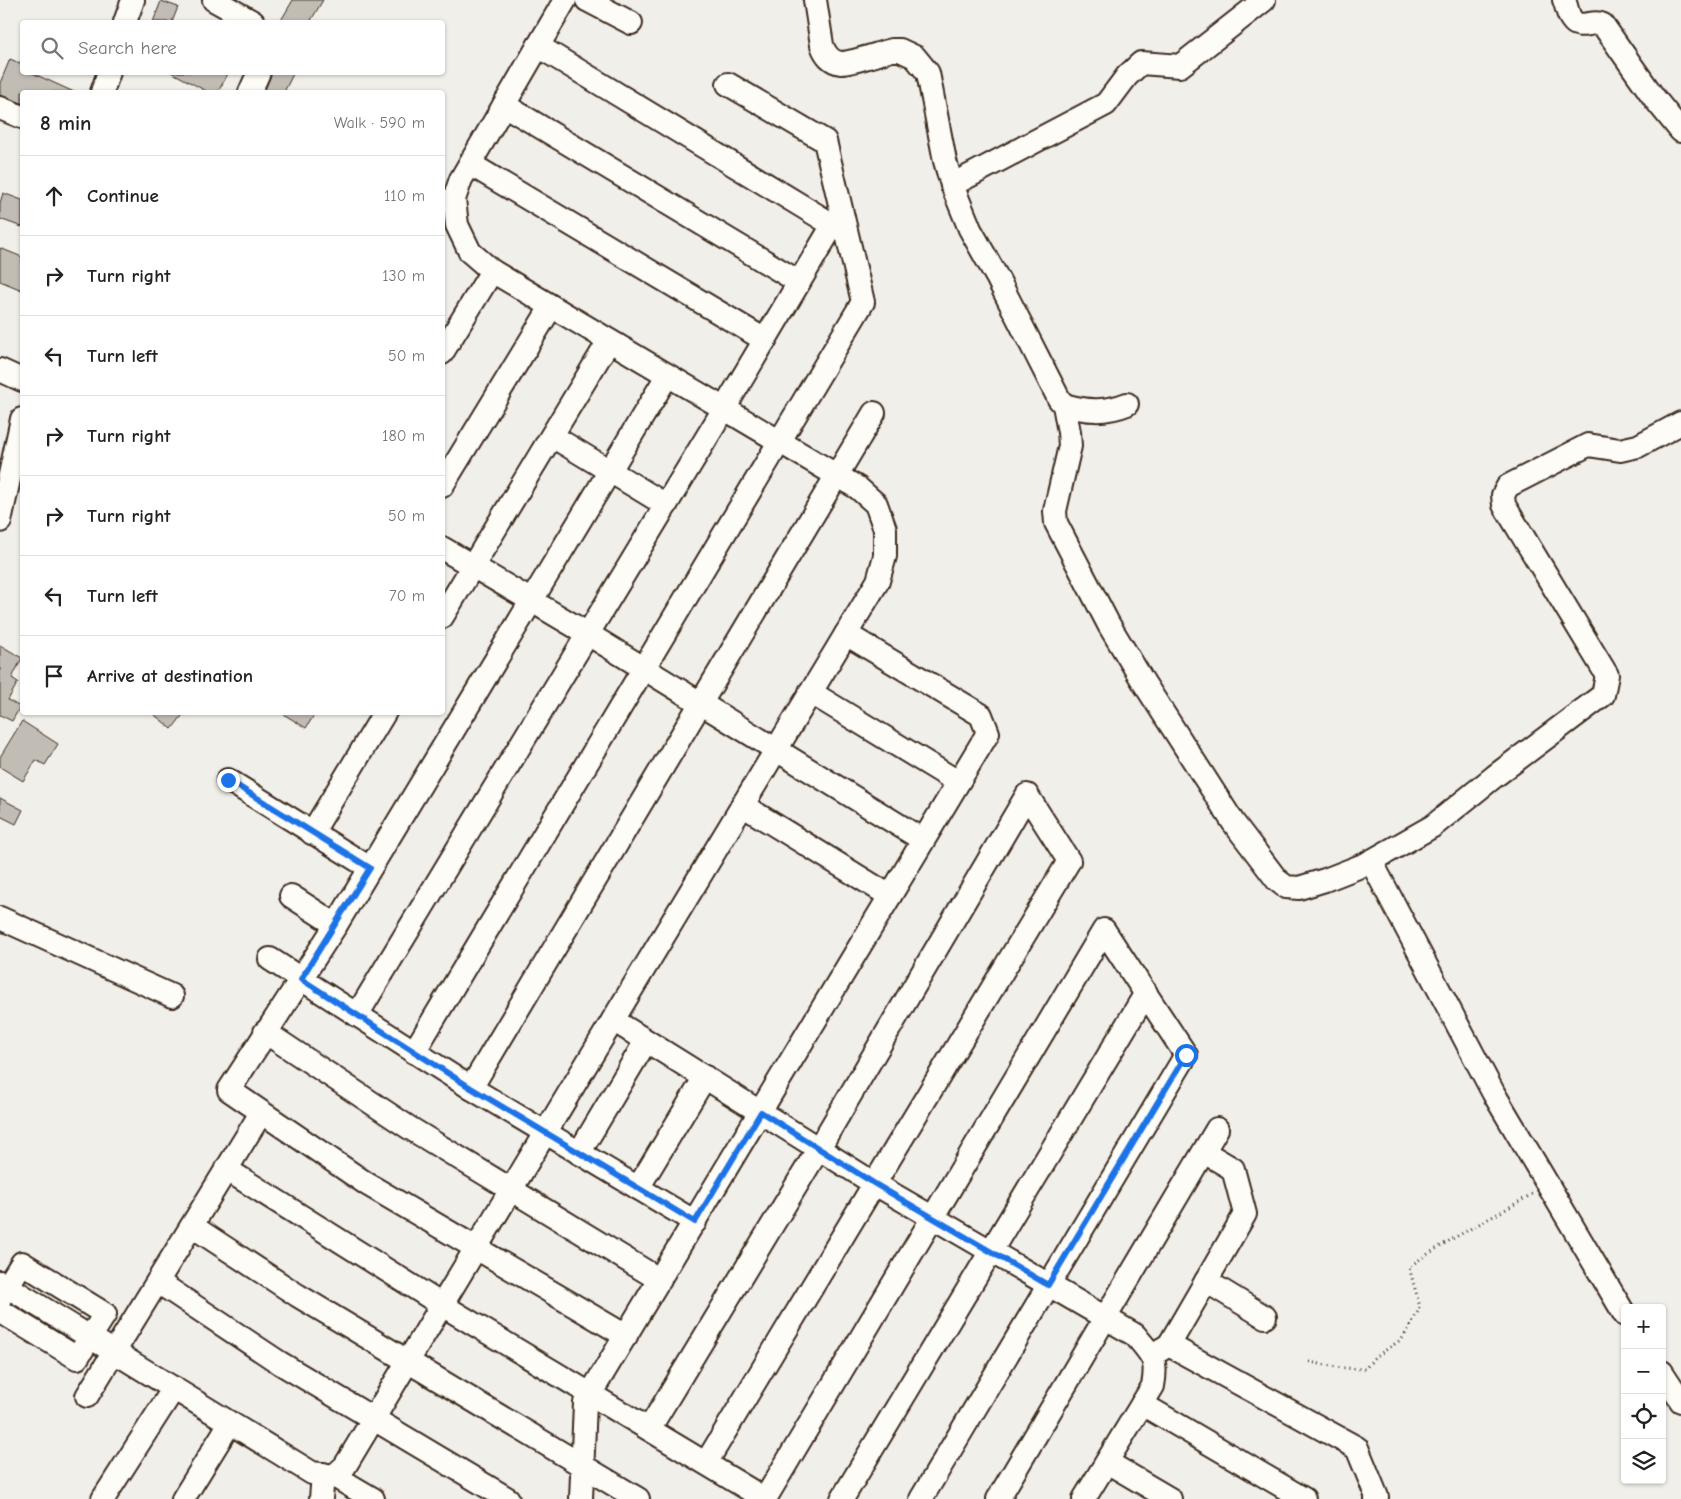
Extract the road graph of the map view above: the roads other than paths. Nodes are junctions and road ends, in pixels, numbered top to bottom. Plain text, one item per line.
1 (133, 0) edge
2 (214, 0) edge
3 (565, 0) edge
4 (587, 0) edge
5 (815, 0) edge
6 (1264, 0) edge
7 (1564, 0) edge
8 (126, 20) edge
9 (249, 20) edge
10 (631, 23) dead end
11 (538, 46) junction
12 (108, 75) edge
13 (258, 75) edge
14 (728, 84) dead end
15 (103, 90) edge
16 (251, 90) edge
17 (504, 105) junction
18 (0, 108) edge
19 (20, 116) edge
20 (1681, 131) edge
21 (470, 164) junction
22 (952, 185) junction
23 (492, 271) junction
24 (799, 282) junction
25 (551, 307) junction
26 (765, 340) junction
27 (609, 341) junction
28 (445, 348) edge
29 (0, 370) edge
30 (667, 376) junction
31 (20, 379) edge
32 (1127, 404) dead end
33 (1064, 405) junction
34 (724, 409) junction
35 (874, 413) dead end
36 (1681, 423) edge
37 (20, 428) edge
38 (552, 436) junction
39 (779, 442) junction
40 (610, 470) junction
41 (837, 476) junction
42 (445, 481) edge
43 (666, 504) junction
44 (0, 521) edge
45 (445, 550) edge
46 (473, 566) junction
47 (531, 601) junction
48 (445, 612) edge
49 (588, 634) junction
50 (846, 634) junction
51 (644, 668) junction
52 (810, 692) junction
53 (700, 702) junction
54 (383, 715) edge
55 (776, 749) junction
56 (228, 780) dead end
57 (958, 782) junction
58 (742, 805) junction
59 (312, 833) junction
60 (923, 840) junction
61 (1371, 861) junction
62 (370, 868) junction
63 (291, 896) dead end
64 (890, 896) junction
65 (0, 918) edge
66 (336, 925) junction
67 (270, 958) dead end
68 (301, 979) junction
69 (1146, 994) junction
70 (172, 996) dead end
71 (357, 1015) junction
72 (612, 1020) junction
73 (265, 1032) junction
74 (646, 1041) junction
75 (414, 1052) junction
76 (705, 1077) junction
77 (471, 1088) junction
78 (761, 1112) junction
79 (261, 1113) junction
80 (1217, 1130) dead end
81 (546, 1132) junction
82 (819, 1148) junction
83 (1204, 1152) junction
84 (579, 1153) junction
85 (226, 1170) junction
86 (875, 1184) junction
87 (638, 1188) junction
88 (512, 1190) junction
89 (932, 1217) junction
90 (695, 1222) junction
91 (192, 1226) junction
92 (476, 1248) junction
93 (991, 1252) junction
94 (660, 1280) junction
95 (1206, 1281) junction
96 (158, 1282) junction
97 (1048, 1285) junction
98 (2, 1289) edge
99 (442, 1306) junction
100 (1621, 1308) edge
101 (0, 1311) edge
102 (1265, 1317) dead end
103 (1106, 1318) junction
104 (626, 1336) junction
105 (90, 1337) junction
106 (1160, 1350) junction
107 (115, 1352) junction
108 (409, 1362) junction
109 (1666, 1378) edge
110 (174, 1388) junction
111 (590, 1394) junction
112 (88, 1396) dead end
113 (1681, 1401) edge
114 (1142, 1404) junction
115 (373, 1420) junction
116 (230, 1423) junction
117 (649, 1429) junction
118 (1107, 1462) junction
119 (706, 1464) junction
120 (582, 1465) junction
121 (329, 1475) junction
122 (103, 1499) edge
123 (183, 1499) edge
124 (321, 1499) edge
125 (373, 1499) edge
126 (508, 1499) edge
127 (581, 1499) edge
128 (638, 1499) edge
129 (765, 1499) edge
130 (842, 1499) edge
131 (921, 1499) edge
132 (998, 1499) edge
133 (1084, 1499) edge
134 (1170, 1499) edge
135 (1304, 1499) edge
136 (1376, 1499) edge

1 - 8 street
2 - 9 street
3 - 11 street
4 - 10 street
5 - 22 street
6 - 22 street
7 - 20 street
11 - 17 street
11 - 24 street
12 - 15 street
13 - 16 street
14 - 39 street
17 - 21 street
17 - 24 street
18 - 19 street
21 - 23 street
21 - 26 street
22 - 33 street
23 - 25 street
23 - 28 street
24 - 26 street
25 - 27 street
25 - 42 street
26 - 34 street
27 - 30 street
27 - 38 street
29 - 31 street
30 - 34 street
30 - 40 street
32 - 33 street
33 - 61 street
34 - 39 street
34 - 43 street
34 - 49 street
35 - 41 street
36 - 61 street
37 - 44 street
38 - 40 street
38 - 46 street
39 - 41 street
39 - 51 street
40 - 43 street
40 - 47 street
41 - 50 street
41 - 53 street
43 - 49 street
45 - 46 street
46 - 47 street
46 - 48 street
47 - 49 street
47 - 62 street
49 - 51 street
49 - 71 street
50 - 52 street
50 - 57 street
51 - 53 street
51 - 75 street
52 - 55 street
52 - 57 street
53 - 55 street
53 - 77 street
54 - 59 street
55 - 58 street
55 - 60 street
56 - 59 street
57 - 60 street
58 - 64 street
58 - 72 street
59 - 62 street
60 - 64 street
61 - 100 street
62 - 66 street
63 - 66 street
64 - 78 street
65 - 70 street
66 - 68 street
67 - 68 street
68 - 71 street
68 - 73 street
69 - 89 street
69 - 93 street
69 - 97 street
71 - 75 street
72 - 74 street
72 - 81 street
73 - 79 street
73 - 88 street
74 - 76 street
74 - 84 street
75 - 77 street
76 - 78 street
76 - 87 street
77 - 81 street
78 - 82 street
78 - 90 street
79 - 85 street
79 - 92 street
80 - 83 street
81 - 84 street
81 - 88 street
82 - 86 street
82 - 86 street
82 - 117 street
83 - 95 street
83 - 103 street
84 - 87 street
85 - 91 street
85 - 99 street
86 - 89 street
86 - 119 street
87 - 90 street
88 - 92 street
88 - 94 street
89 - 93 street
89 - 129 street
90 - 94 street
91 - 96 street
91 - 108 street
92 - 99 street
92 - 104 street
93 - 97 street
93 - 130 street
94 - 104 street
95 - 102 street
95 - 106 street
96 - 107 street
96 - 115 street
97 - 103 street
97 - 131 street
98 - 105 street
99 - 108 street
99 - 111 street
101 - 105 street
103 - 106 street
103 - 132 street
104 - 111 street
105 - 107 street
106 - 114 street
106 - 136 street
107 - 110 street
107 - 112 street
108 - 115 street
108 - 120 street
109 - 113 street
110 - 116 street
110 - 122 street
111 - 117 street
111 - 120 street
114 - 118 street
114 - 135 street
115 - 121 street
115 - 126 street
116 - 121 street
116 - 123 street
117 - 119 street
118 - 133 street
118 - 134 street
119 - 129 street
120 - 127 street
120 - 128 street
121 - 124 street
121 - 125 street

